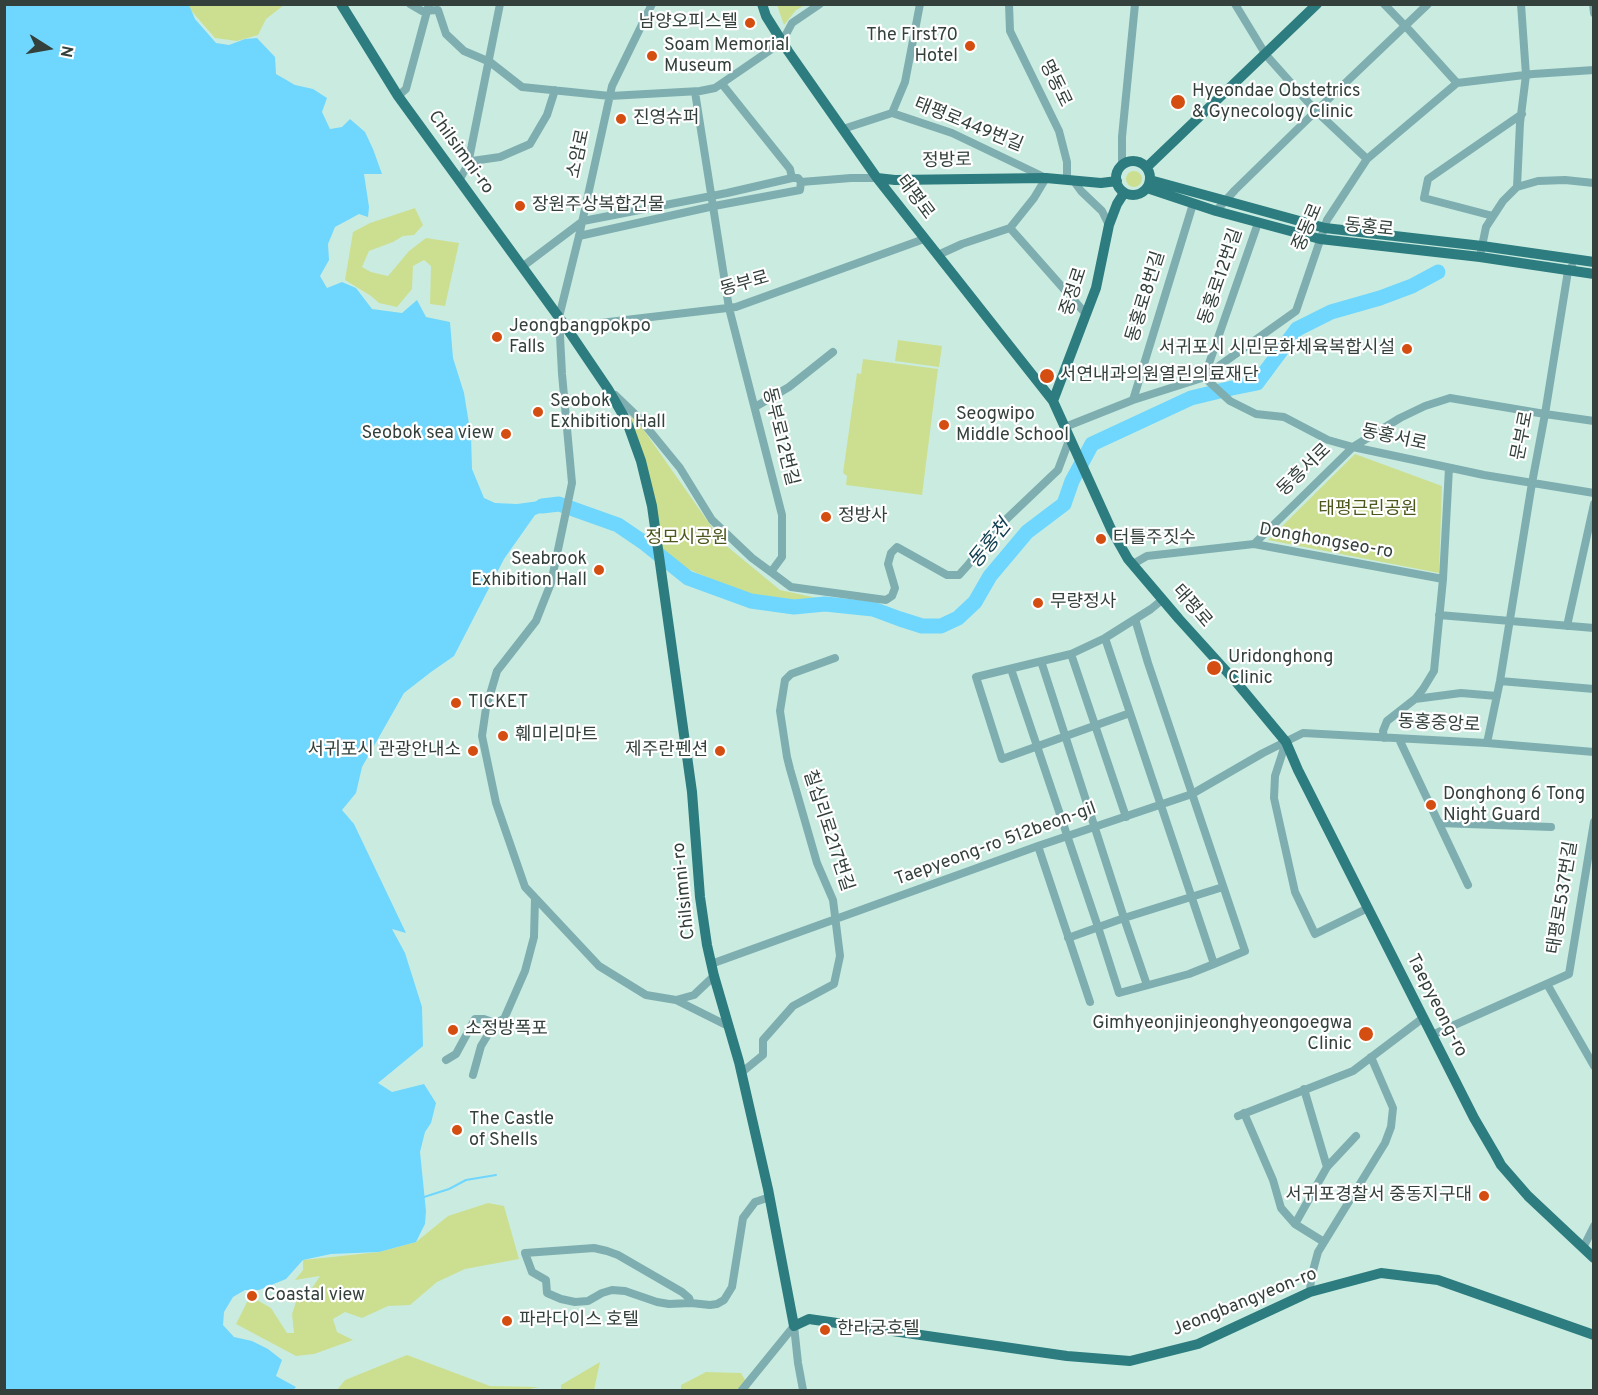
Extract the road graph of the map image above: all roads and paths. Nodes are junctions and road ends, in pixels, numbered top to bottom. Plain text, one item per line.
1 (341, 4) edge
2 (410, 4) edge
3 (500, 4) edge
4 (652, 4) edge
5 (762, 4) edge
6 (820, 4) edge
7 (920, 4) edge
8 (1009, 4) edge
9 (1135, 4) edge
10 (1235, 4) edge
11 (1317, 4) edge
12 (1384, 4) edge
13 (1428, 4) edge
14 (1521, 4) edge
15 (1593, 4) edge
16 (428, 8) edge
17 (1593, 12) edge
18 (1405, 26) junction
19 (782, 42) junction
20 (1266, 55) junction
21 (490, 62) junction
22 (1593, 70) edge
23 (1526, 75) junction
24 (1457, 83) junction
25 (722, 84) junction
26 (555, 90) junction
27 (694, 92) junction
28 (398, 96) junction
29 (610, 96) junction
30 (1316, 111) junction
31 (892, 113) junction
32 (1522, 114) junction
33 (843, 129) junction
34 (1367, 159) junction
35 (468, 160) junction
36 (1122, 165) junction
37 (1147, 167) junction
38 (792, 178) junction
39 (878, 178) junction
40 (1046, 178) junction
41 (1070, 180) junction
42 (459, 181) junction
43 (1116, 181) junction
44 (801, 182) junction
45 (1593, 183) edge
46 (1149, 184) junction
47 (1517, 187) junction
48 (1124, 193) junction
49 (712, 196) junction
50 (1224, 201) junction
51 (1193, 204) junction
52 (714, 206) junction
53 (1216, 211) junction
54 (1493, 216) junction
55 (583, 220) junction
56 (1258, 223) junction
57 (1109, 225) junction
58 (1010, 228) junction
59 (1325, 228) junction
60 (579, 236) junction
61 (924, 239) junction
62 (1320, 239) junction
63 (1481, 252) junction
64 (938, 255) junction
65 (1577, 260) junction
66 (1593, 262) edge
67 (522, 267) junction
68 (1568, 271) junction
69 (1593, 273) edge
70 (729, 308) junction
71 (1086, 314) junction
72 (559, 317) junction
73 (566, 327) junction
74 (833, 352) dead end
75 (1204, 377) junction
76 (608, 389) junction
77 (1133, 400) junction
78 (1053, 401) junction
79 (755, 407) junction
80 (1545, 414) junction
81 (1593, 421) edge
82 (1069, 436) junction
83 (1353, 447) junction
84 (1449, 468) junction
85 (1532, 483) junction
86 (1593, 494) edge
87 (1593, 504) edge
88 (1254, 544) junction
89 (1133, 564) junction
90 (771, 572) junction
91 (1443, 579) junction
92 (1162, 600) junction
93 (1439, 615) junction
94 (1135, 619) junction
95 (1509, 621) junction
96 (1567, 626) junction
97 (1593, 628) edge
98 (1105, 638) junction
99 (1071, 654) junction
100 (835, 658) dead end
101 (1041, 661) junction
102 (1011, 669) junction
103 (1500, 681) junction
104 (1593, 688) edge
105 (1497, 696) junction
106 (1415, 699) junction
107 (1130, 713) junction
108 (1095, 725) junction
109 (1065, 736) junction
110 (1384, 738) junction
111 (1399, 739) junction
112 (1286, 742) junction
113 (1488, 743) junction
114 (1038, 745) junction
115 (1593, 752) edge
116 (1192, 794) junction
117 (1160, 805) junction
118 (1126, 817) junction
119 (1438, 822) junction
120 (1593, 822) edge
121 (1094, 827) junction
122 (1551, 827) dead end
123 (1068, 836) junction
124 (1038, 846) junction
125 (1590, 873) edge
126 (1468, 885) dead end
127 (1223, 887) junction
128 (1192, 897) junction
129 (536, 898) junction
130 (1368, 908) junction
131 (1124, 918) junction
132 (835, 920) junction
133 (1098, 927) junction
134 (1068, 938) junction
135 (711, 964) junction
136 (1214, 964) junction
137 (714, 976) junction
138 (1547, 984) junction
139 (1148, 985) junction
140 (676, 1000) junction
141 (1090, 1002) dead end
142 (1423, 1018) junction
143 (495, 1023) junction
144 (728, 1026) junction
145 (1432, 1035) junction
146 (1371, 1058) junction
147 (446, 1060) dead end
148 (1593, 1066) edge
149 (741, 1073) junction
150 (473, 1075) dead end
151 (1304, 1089) junction
152 (1356, 1136) dead end
153 (1327, 1167) junction
154 (770, 1197) junction
155 (1295, 1224) junction
156 (1593, 1226) edge
157 (1324, 1242) junction
158 (1583, 1248) junction
159 (1593, 1258) edge
160 (1310, 1292) junction
161 (691, 1303) junction
162 (794, 1326) junction
163 (1593, 1335) edge
164 (742, 1390) edge
165 (803, 1390) edge

1 - 28 main road, Chilsimni-ro
2 - 16 street
3 - 21 street
4 - 29 street, 소암로
5 - 19 main road, 태평로
6 - 19 street
7 - 31 street
8 - 41 street, 명동로
9 - 36 street
10 - 20 street
11 - 20 main road
12 - 18 street
13 - 18 street
14 - 23 street
15 - 17 street
16 - 21 street
16 - 28 street
18 - 24 street
18 - 30 street
19 - 25 street
19 - 33 main road, 태평로
20 - 30 street
20 - 37 main road
21 - 26 street
21 - 35 street
22 - 23 street
23 - 24 street
23 - 32 street
24 - 34 street, 중동로
25 - 27 street
25 - 38 street
26 - 29 street
26 - 35 street
27 - 29 street
27 - 49 street
28 - 42 main road, Chilsimni-ro
29 - 55 street, 소암로
30 - 34 street
30 - 50 street
31 - 33 street, 태평로449번길
31 - 40 street, 태평로449번길
32 - 47 street
32 - 54 street
33 - 39 main road, 태평로
34 - 59 street, 중동로
35 - 42 street
36 - 37 main road
36 - 43 main road
37 - 46 main road
38 - 44 street
38 - 49 street
39 - 40 main road, 정방로
39 - 44 street, 정방로
39 - 61 main road, 태평로
40 - 41 main road, 정방로
40 - 58 street
41 - 43 main road, 정방로
41 - 57 street
42 - 67 main road, Chilsimni-ro
43 - 48 main road
44 - 52 street, 정방로
45 - 47 street
46 - 48 main road
46 - 50 main road, 동홍로
46 - 51 main road, 동홍로
47 - 54 street
48 - 57 main road, 중정로
49 - 52 street
49 - 55 street
50 - 53 street
50 - 59 main road, 동홍로
51 - 53 main road, 동홍로
51 - 77 street, 동홍로8번길
52 - 60 street, 정방로
52 - 70 street
53 - 56 main road, 동홍로
54 - 63 street
55 - 60 street, 소암로
55 - 67 street
56 - 62 main road, 동홍로
56 - 75 street, 동홍로12번길
57 - 71 main road, 중정로
58 - 64 street
58 - 71 street
59 - 62 street, 중동로
59 - 63 main road, 동홍로
60 - 72 street, 소암로
61 - 64 main road, 태평로
61 - 70 street, 동부로
62 - 63 main road, 동홍로
62 - 75 street, 중동로
63 - 65 main road, 동홍로
63 - 68 main road, 동홍로
64 - 78 main road, 태평로
65 - 66 main road, 동홍로
65 - 68 street
67 - 72 main road, Chilsimni-ro
68 - 69 main road, 동홍로
68 - 80 street, 문부로
70 - 73 street, 동부로
70 - 79 street, 동부로12번길
71 - 78 main road, 중정로
72 - 73 main road, Chilsimni-ro
72 - 129 street
73 - 76 main road, Chilsimni-ro
74 - 79 street
75 - 77 street, 중동로
75 - 83 street, 동홍서로
76 - 90 street
76 - 135 main road, Chilsimni-ro
77 - 82 street, 중동로
78 - 82 main road
79 - 90 street, 동부로12번길
80 - 81 street
80 - 83 street, 동흥서로
80 - 85 street, 문부로
82 - 89 main road, 태평로
82 - 90 street
83 - 84 street, 동홍서로
83 - 88 street, 동흥서로
84 - 85 street, 동홍서로
84 - 91 street
85 - 86 street, 동홍서로
85 - 95 street, 문부로
87 - 96 street
88 - 89 street, Donghongseo-ro
88 - 91 street, Donghongseo-ro
89 - 92 main road, 태평로
91 - 93 street
92 - 94 street
92 - 112 main road, 태평로
93 - 95 street
93 - 106 street
94 - 98 street
94 - 116 street
95 - 96 street
95 - 103 street, 문부로
96 - 97 street
98 - 99 street
98 - 107 street
99 - 101 street
99 - 108 street
100 - 132 street, 칠십리로217번길
101 - 102 street
101 - 109 street
102 - 114 street
102 - 114 street
103 - 104 street
103 - 105 street, 문부로
105 - 106 street
105 - 113 street, 문부로
106 - 110 street
107 - 108 street
107 - 117 street
108 - 109 street
108 - 118 street
109 - 114 street
109 - 121 street
110 - 111 street, 동홍중앙로
110 - 112 street, 동홍중앙로
111 - 113 street, 동홍중앙로
111 - 119 street
112 - 116 street, Taepyeong-ro 512beon-gil
112 - 130 main road, Taepyeong-ro
112 - 130 street
113 - 115 street, 동홍중앙로
114 - 123 street
116 - 117 street, Taepyeong-ro 512beon-gil
116 - 127 street
117 - 118 street, Taepyeong-ro 512beon-gil
117 - 128 street
118 - 121 street, Taepyeong-ro 512beon-gil
119 - 122 street
119 - 126 street
120 - 125 street, 태평로537번길
121 - 123 street, Taepyeong-ro 512beon-gil
121 - 131 street
123 - 124 street, Taepyeong-ro 512beon-gil
123 - 133 street
124 - 132 street, Taepyeong-ro 512beon-gil
124 - 134 street
125 - 138 street, 태평로537번길
127 - 128 street
127 - 136 street
128 - 131 street
128 - 136 street
129 - 140 street
129 - 143 street
130 - 142 main road, Taepyeong-ro
131 - 133 street
131 - 139 street
132 - 135 street, Taepyeong-ro 512beon-gil
132 - 149 street, 칠십리로217번길
133 - 134 street
133 - 139 street
134 - 141 street
135 - 137 main road, Chilsimni-ro
136 - 139 street
137 - 140 street
137 - 144 main road, Chilsimni-ro
138 - 145 street, 태평로537번길
138 - 148 street
140 - 144 street
142 - 145 main road, Taepyeong-ro
142 - 146 street
143 - 147 street
143 - 150 street
144 - 149 main road, Chilsimni-ro
145 - 158 main road, Taepyeong-ro
146 - 151 street
146 - 157 street
149 - 154 main road, Chilsimni-ro
151 - 153 street
151 - 155 street
152 - 153 street
153 - 155 street
154 - 161 street
154 - 162 main road, Chilsimni-ro
155 - 157 street
156 - 158 street
157 - 160 street
158 - 159 main road, Taepyeong-ro
160 - 162 main road, Jeongbangyeon-ro
160 - 163 main road, Jeongbangyeon-ro
161 - 161 street
162 - 164 street
162 - 165 street, Chilsimni-ro

